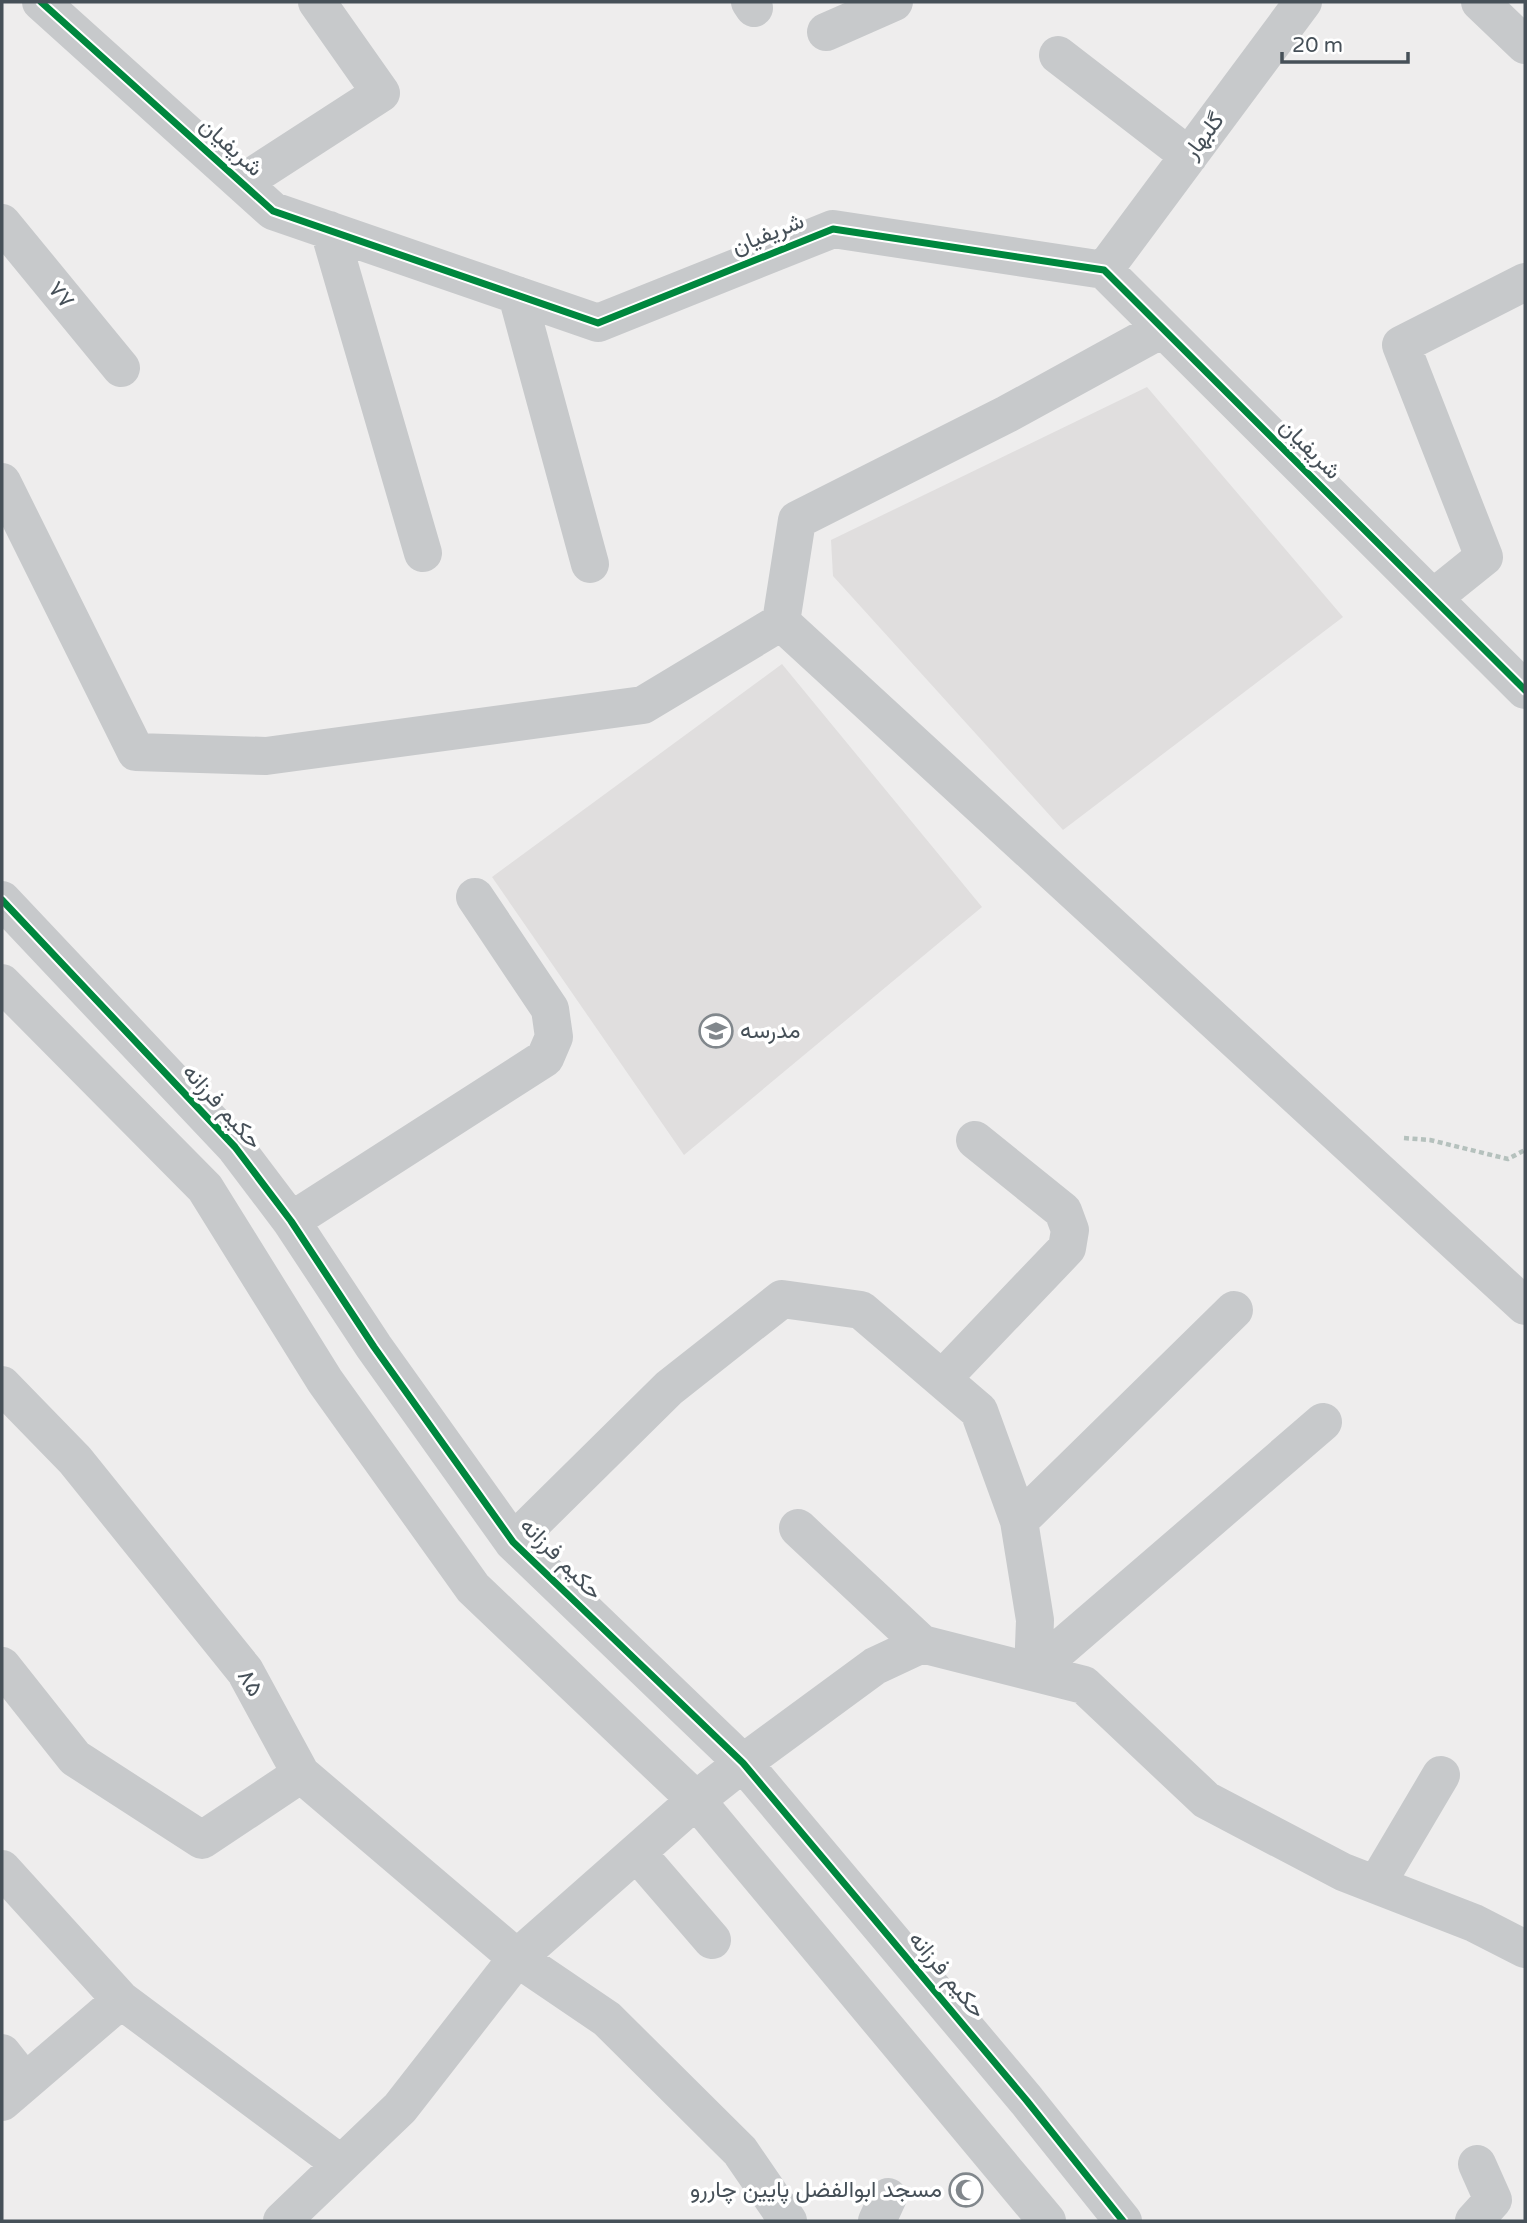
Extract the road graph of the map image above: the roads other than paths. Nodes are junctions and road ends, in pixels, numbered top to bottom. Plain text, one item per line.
1 (41, 2) edge
2 (317, 2) edge
3 (894, 2) edge
4 (1303, 2) edge
5 (1479, 2) edge
6 (826, 32) dead end
7 (1525, 45) edge
8 (1058, 55) dead end
9 (1189, 156) junction
10 (242, 183) junction
11 (2, 222) edge
12 (330, 230) junction
13 (1104, 270) junction
14 (1525, 282) edge
15 (517, 295) junction
16 (1162, 329) junction
17 (121, 369) dead end
18 (2, 482) edge
19 (423, 552) dead end
20 (590, 564) dead end
21 (1433, 598) junction
22 (781, 622) junction
23 (1523, 685) edge
24 (475, 897) dead end
25 (2, 900) edge
26 (7, 998) edge
27 (975, 1140) dead end
28 (291, 1221) junction
29 (1525, 1306) edge
30 (1234, 1310) dead end
31 (374, 1347) junction
32 (942, 1379) junction
33 (325, 1381) junction
34 (2, 1385) edge
35 (1323, 1422) dead end
36 (1019, 1521) junction
37 (798, 1528) dead end
38 (513, 1542) junction
39 (922, 1644) junction
40 (2, 1666) edge
41 (1033, 1672) junction
42 (743, 1763) junction
43 (301, 1774) junction
44 (1441, 1774) dead end
45 (696, 1800) junction
46 (637, 1853) junction
47 (2, 1869) edge
48 (1376, 1885) junction
49 (712, 1940) dead end
50 (1525, 1949) edge
51 (517, 1958) junction
52 (121, 2000) junction
53 (9, 2079) edge
54 (341, 2164) junction
55 (1477, 2164) dead end
56 (282, 2221) edge
57 (788, 2221) edge
58 (1047, 2221) edge
59 (1123, 2221) edge
60 (1474, 2221) edge

1 - 10 street, شریفیان
2 - 10 street
3 - 6 street
4 - 9 street, گلبهار
5 - 7 street
8 - 9 street
9 - 13 street, گلبهار
10 - 12 street, شریفیان
11 - 17 street, ۷۷
12 - 15 street, شریفیان
12 - 19 street
13 - 15 street, شریفیان
13 - 16 street, شریفیان
14 - 21 street
15 - 20 street
16 - 21 street, شریفیان
16 - 22 street
18 - 22 street
21 - 23 street, شریفیان
22 - 29 street
24 - 28 street
25 - 28 street, حکیم فرزانه
26 - 33 street
27 - 32 street
28 - 31 street, حکیم فرزانه
30 - 36 street
31 - 33 street
31 - 38 street, حکیم فرزانه
32 - 36 street
32 - 38 street
33 - 45 street
34 - 43 street, ۸۵
35 - 41 street
36 - 41 street
37 - 39 street
38 - 42 street, حکیم فرزانه
39 - 41 street
39 - 42 street
40 - 43 street
41 - 48 street
42 - 45 street
42 - 59 street, حکیم فرزانه
43 - 51 street, ۸۵
44 - 48 street
45 - 46 street
45 - 58 street
46 - 49 street
46 - 51 street
47 - 52 street
48 - 50 street
51 - 54 street
51 - 57 street, ۸۵
52 - 53 street
52 - 54 street
54 - 56 street
55 - 60 street

